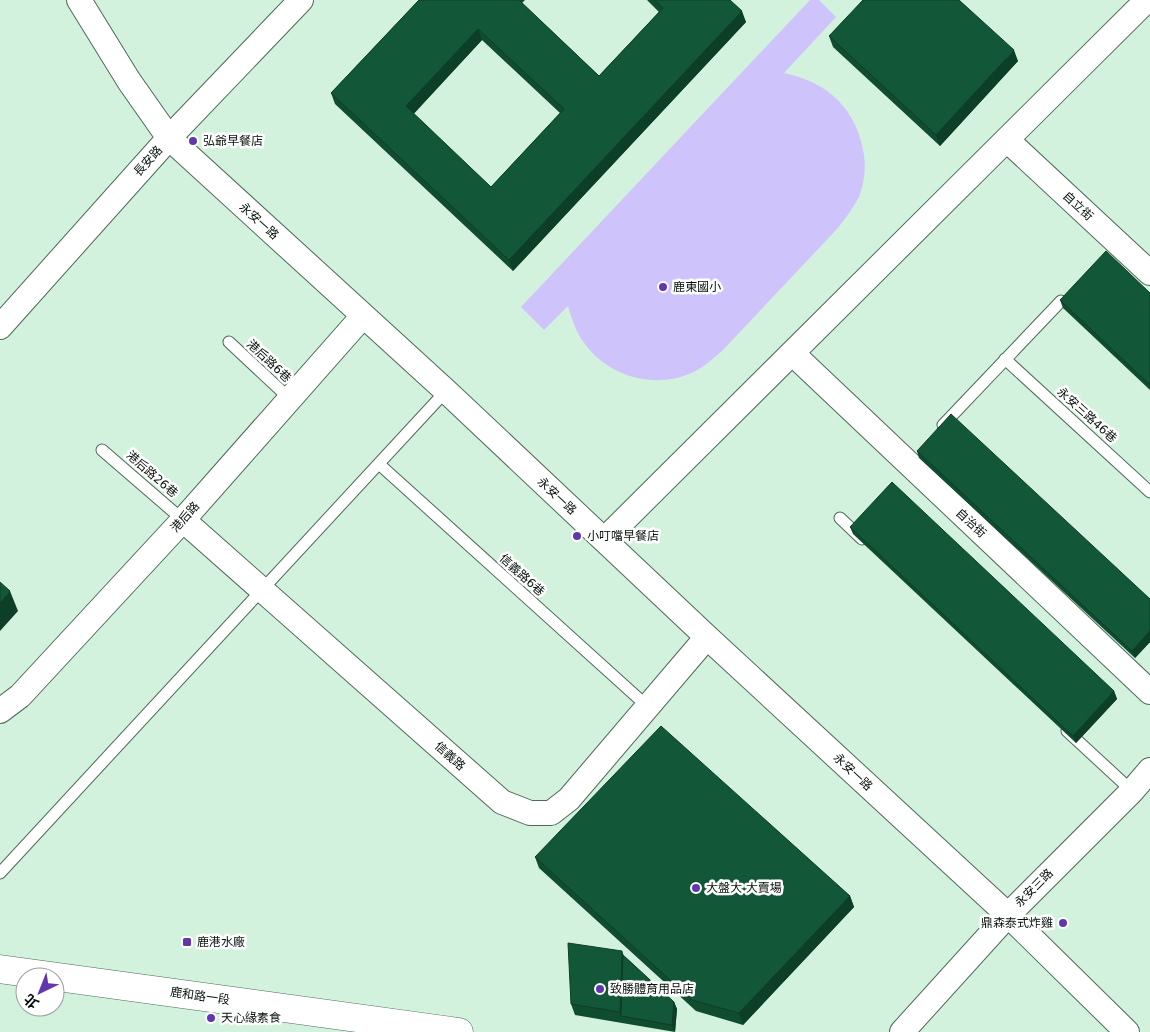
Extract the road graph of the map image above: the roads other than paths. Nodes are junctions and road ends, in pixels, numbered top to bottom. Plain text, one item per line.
1 (79, 0) edge
2 (301, 0) edge
3 (1147, 0) edge
4 (169, 138) junction
5 (1007, 140) junction
6 (1150, 273) edge
7 (1061, 301) edge
8 (363, 316) junction
9 (0, 326) edge
10 (229, 342) dead end
11 (792, 353) junction
12 (1005, 359) junction
13 (446, 391) junction
14 (290, 399) junction
15 (934, 435) edge
16 (102, 450) dead end
17 (378, 464) junction
18 (1150, 492) edge
19 (840, 518) dead end
20 (183, 520) junction
21 (604, 540) junction
22 (869, 545) edge
23 (262, 590) junction
24 (707, 637) junction
25 (1150, 692) edge
26 (648, 707) junction
27 (0, 712) edge
28 (1059, 723) edge
29 (1150, 770) edge
30 (1132, 791) junction
31 (0, 874) edge
32 (1008, 915) junction
33 (0, 969) edge
34 (459, 1032) edge
35 (902, 1032) edge
36 (1127, 1032) edge

1 - 4 street, 永安一路
2 - 4 street, 長安路
3 - 5 street
4 - 8 street, 永安一路
4 - 9 street, 長安路
5 - 6 street, 自立街
5 - 11 street
7 - 12 lane
8 - 13 street, 永安一路
8 - 14 street, 港后路
10 - 14 lane, 港后路6巷
11 - 21 street
11 - 25 street, 自治街
12 - 15 lane
12 - 18 lane, 永安三路46巷
13 - 17 lane
13 - 21 street, 永安一路
14 - 20 street, 港后路
16 - 20 lane, 港后路26巷
17 - 23 lane
17 - 26 lane, 信義路6巷
19 - 22 lane
20 - 23 street, 信義路
20 - 27 street, 港后路
21 - 24 street, 永安一路
23 - 26 street, 信義路
23 - 31 lane
24 - 26 street, 信義路
24 - 32 street, 永安一路
28 - 30 lane
29 - 30 street, 永安三路
30 - 32 street, 永安三路
32 - 35 street, 永安三路
32 - 36 street, 永安一路
33 - 34 main road, 鹿和路一段

